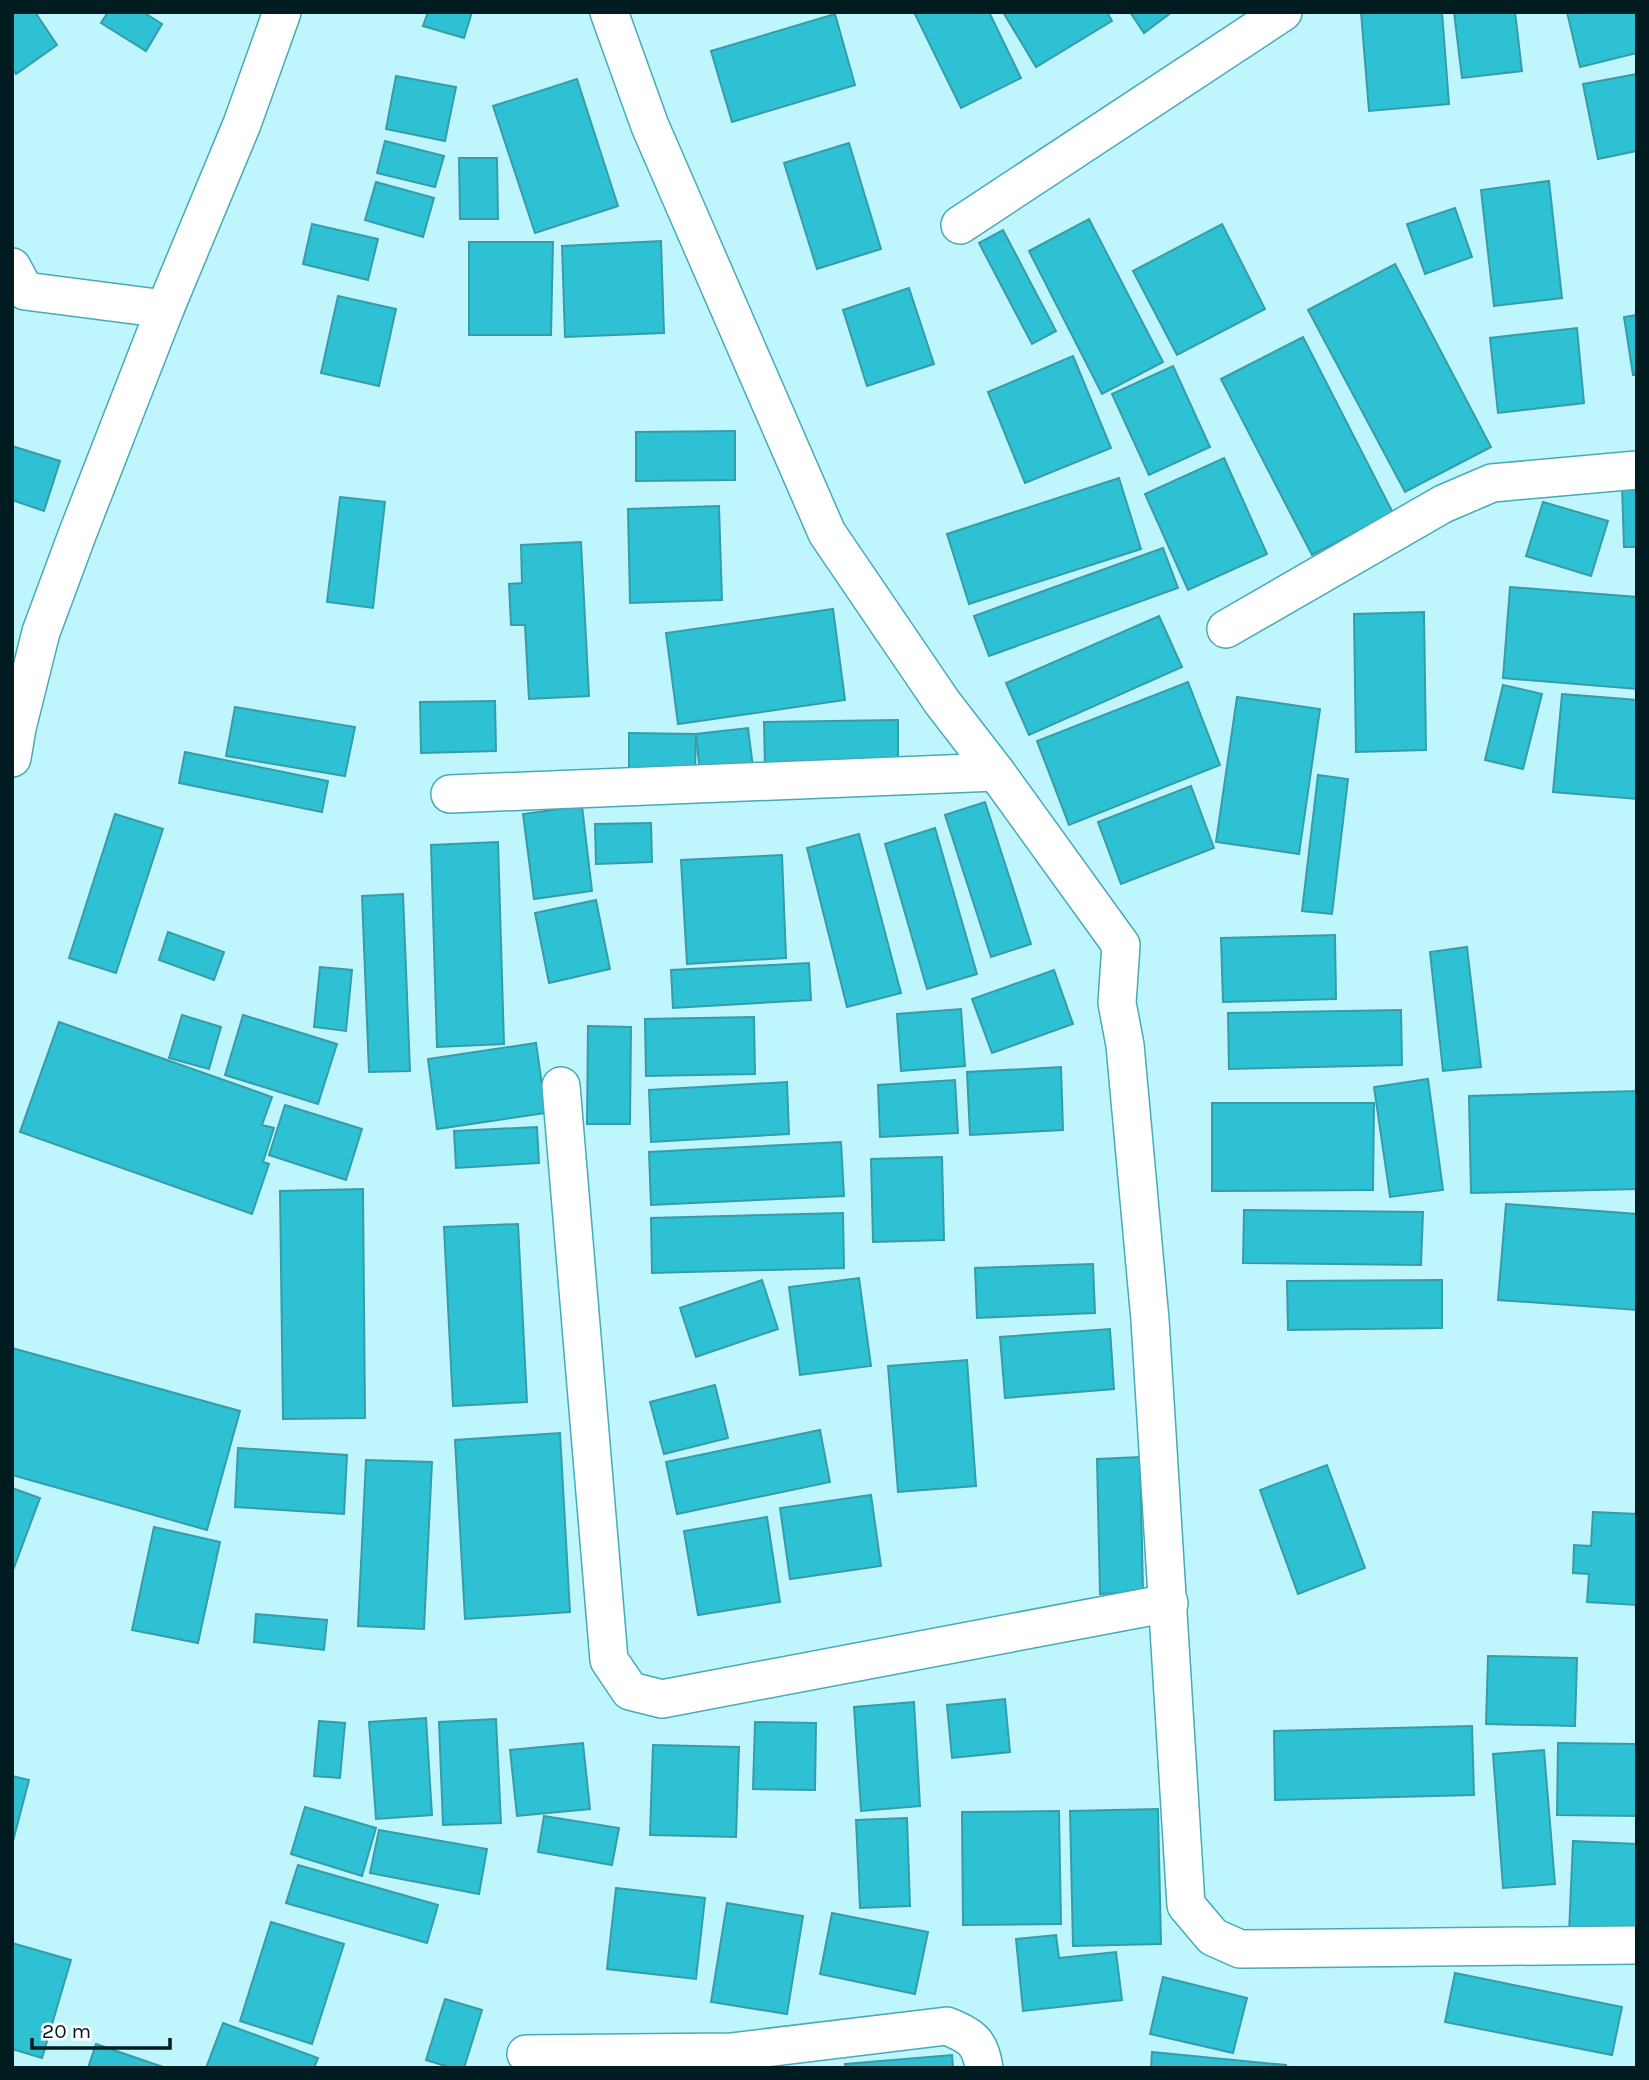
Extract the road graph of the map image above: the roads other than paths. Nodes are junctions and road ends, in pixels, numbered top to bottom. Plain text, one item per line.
1 (282, 12) edge
2 (609, 12) edge
3 (1283, 12) edge
4 (960, 225) dead end
5 (12, 267) edge
6 (165, 309) junction
7 (1637, 470) edge
8 (1226, 629) dead end
9 (12, 758) edge
10 (996, 772) junction
11 (450, 794) dead end
12 (561, 1086) dead end
13 (1168, 1603) junction
14 (1637, 1945) edge
15 (526, 2054) dead end
16 (984, 2068) edge

1 - 6 street
2 - 10 street
3 - 4 street
5 - 6 street
6 - 9 street
7 - 8 street
10 - 11 street
10 - 13 street
12 - 13 street
13 - 14 street
15 - 16 street

